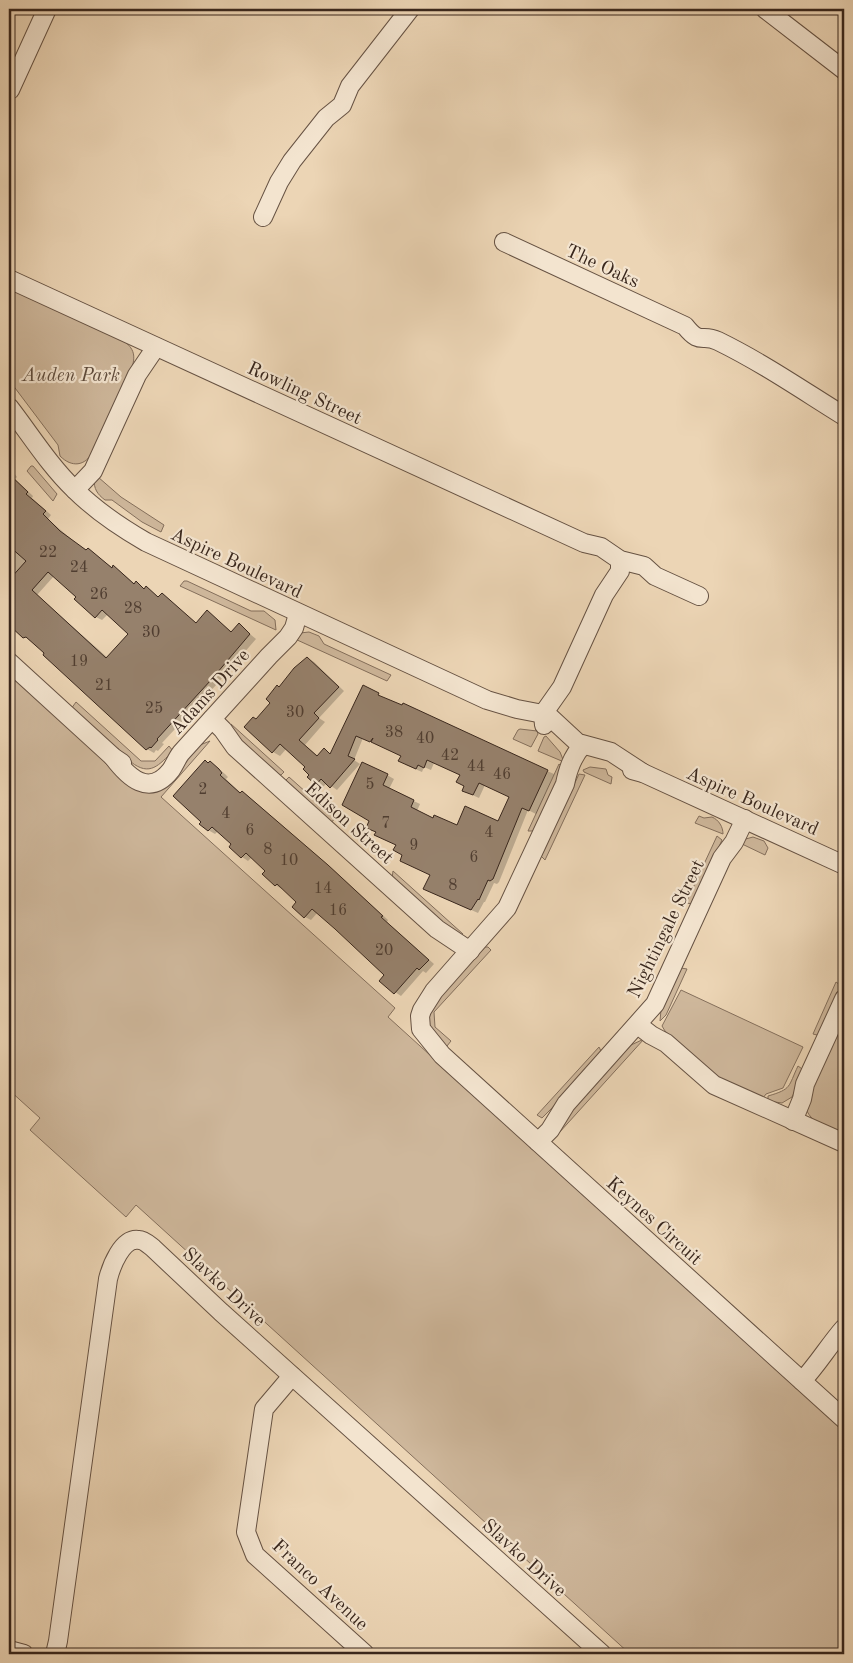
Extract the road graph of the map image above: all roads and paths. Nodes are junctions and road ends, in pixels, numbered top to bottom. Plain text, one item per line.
1 (47, 9) edge
2 (410, 9) edge
3 (765, 9) edge
4 (844, 70) edge
5 (10, 90) dead end
6 (263, 217) dead end
7 (504, 242) dead end
8 (9, 279) edge
9 (151, 344) junction
10 (9, 407) edge
11 (844, 416) edge
12 (71, 486) junction
13 (618, 566) junction
14 (699, 596) dead end
15 (293, 612) junction
16 (9, 662) edge
17 (546, 719) junction
18 (208, 723) junction
19 (580, 753) junction
20 (741, 818) junction
21 (844, 865) edge
22 (466, 956) junction
23 (844, 999) edge
24 (642, 1020) junction
25 (789, 1119) junction
26 (535, 1139) junction
27 (844, 1143) edge
28 (839, 1334) edge
29 (292, 1376) junction
30 (798, 1378) junction
31 (844, 1419) edge
32 (9, 1650) edge
33 (24, 1654) edge
34 (54, 1654) edge
35 (365, 1654) edge
36 (602, 1654) edge

1 - 5 street
2 - 6 street
3 - 4 street
7 - 11 street, The Oaks
8 - 9 street, Rowling Street
9 - 12 street
9 - 13 street, Rowling Street
10 - 12 street, Aspire Boulevard
12 - 15 street, Aspire Boulevard
13 - 14 street, Rowling Street
13 - 17 street
15 - 17 street, Aspire Boulevard
15 - 18 street, Adams Drive
16 - 18 street, Adams Drive
17 - 19 street
18 - 22 street, Edison Street
19 - 20 street, Aspire Boulevard
19 - 22 street, Keynes Circuit
20 - 21 street, Aspire Boulevard
20 - 24 street, Nightingale Street
22 - 26 street, Keynes Circuit
23 - 25 street
24 - 25 street
24 - 26 street, Nightingale Street
25 - 27 street
26 - 30 street, Keynes Circuit
28 - 30 street
29 - 34 street, Slavko Drive
29 - 35 street, Franco Avenue
29 - 36 street, Slavko Drive
30 - 31 street, Keynes Circuit
32 - 33 street

